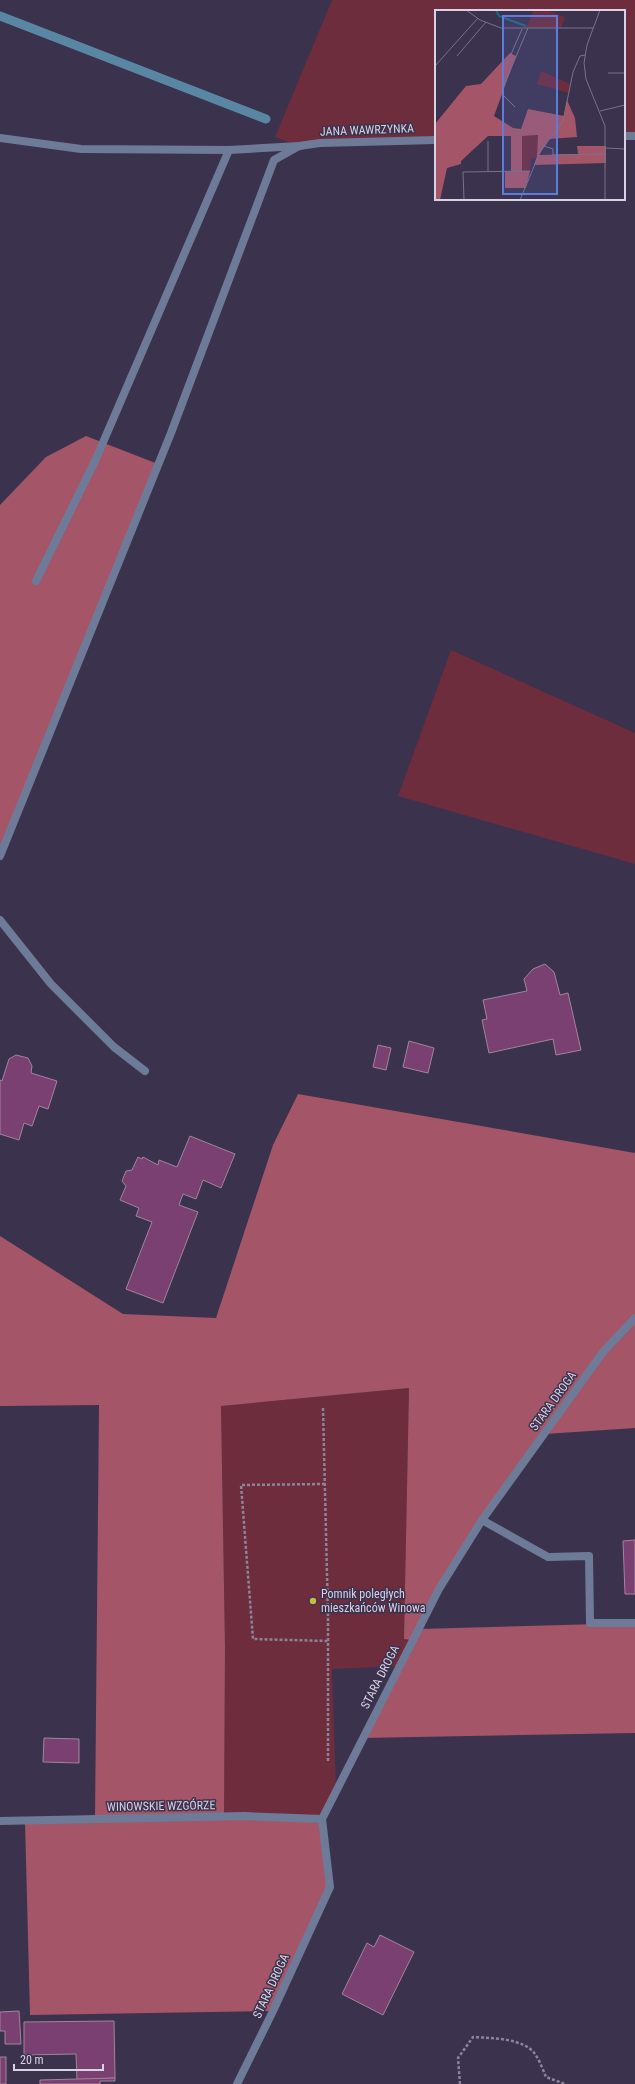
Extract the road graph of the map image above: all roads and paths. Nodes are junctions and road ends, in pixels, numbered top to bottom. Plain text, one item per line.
1 (0, 138) edge
2 (435, 140) edge
3 (299, 146) junction
4 (229, 150) junction
5 (36, 581) dead end
6 (0, 856) edge
7 (0, 920) edge
8 (145, 1071) dead end
9 (635, 1318) edge
10 (323, 1408) dead end
11 (325, 1484) junction
12 (482, 1520) junction
13 (635, 1623) edge
14 (328, 1641) junction
15 (328, 1766) dead end
16 (322, 1819) junction
17 (0, 1821) edge
18 (237, 2084) edge
19 (460, 2084) edge
20 (565, 2084) edge

1 - 4 street, JANA WAWRZYNKA
2 - 3 street, JANA WAWRZYNKA
3 - 4 street, JANA WAWRZYNKA
3 - 6 street
4 - 5 street
7 - 8 street
9 - 12 street, STARA DROGA
10 - 11 path
11 - 14 path
11 - 14 path
12 - 13 street
12 - 16 street, STARA DROGA
14 - 15 path
16 - 17 street, WINOWSKIE WZGÓRZE
16 - 18 street, STARA DROGA
19 - 20 path

